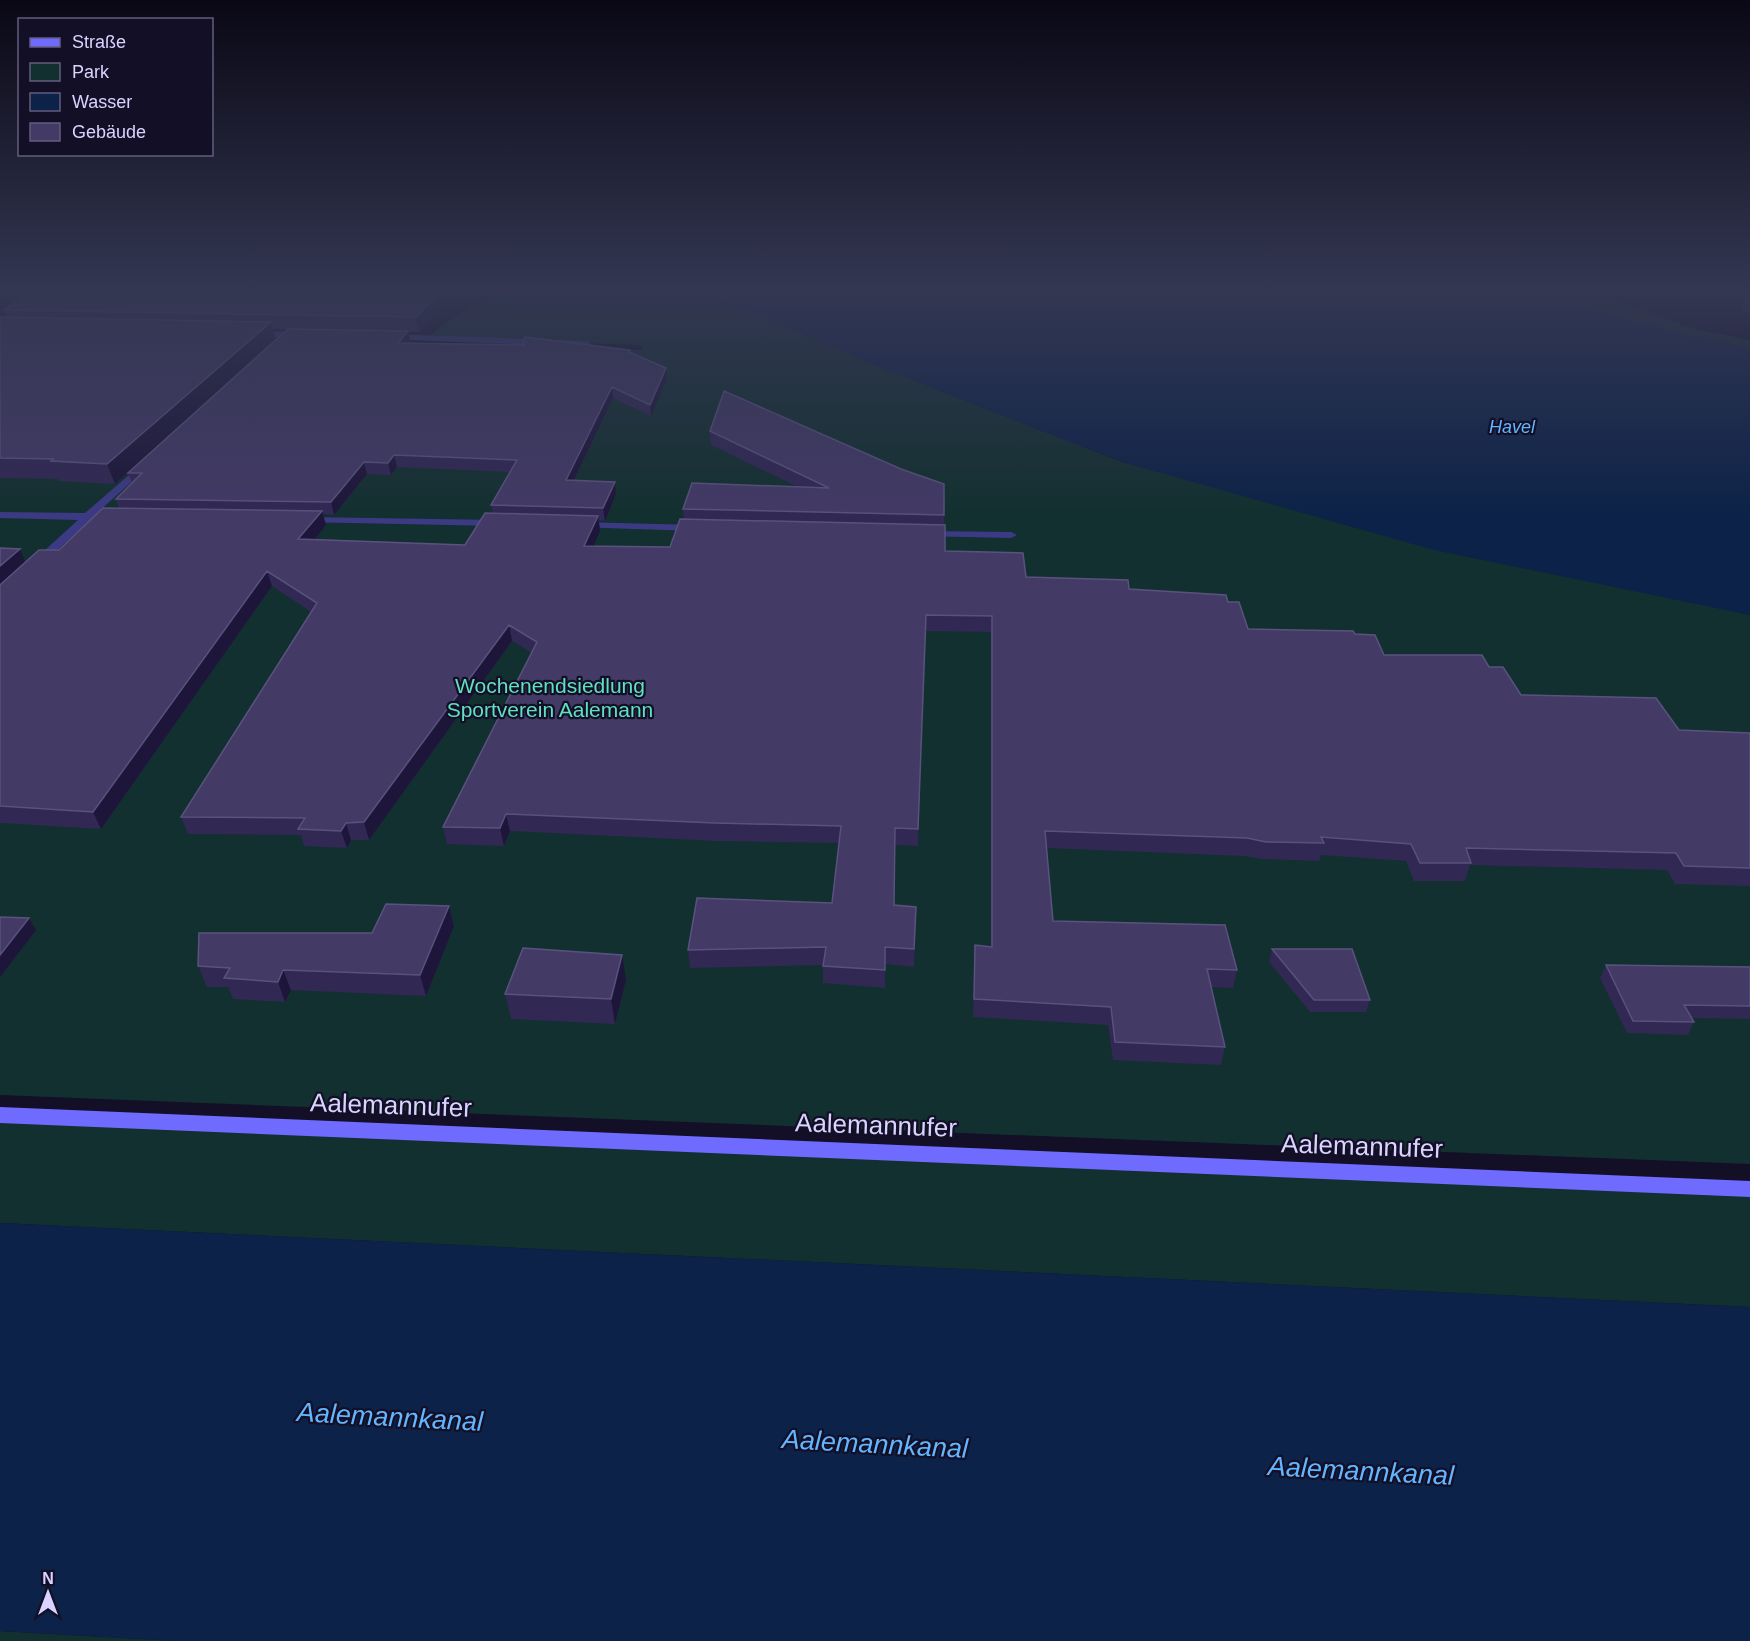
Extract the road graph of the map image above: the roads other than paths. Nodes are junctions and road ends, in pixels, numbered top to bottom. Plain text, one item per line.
1 (157, 453) edge
2 (0, 515) edge
3 (87, 517) junction
4 (123, 517) edge
5 (291, 520) edge
6 (506, 523) edge
7 (566, 525) edge
8 (709, 529) edge
9 (909, 534) edge
10 (1011, 535) dead end
11 (26, 573) edge
12 (0, 1115) edge
13 (1750, 1189) edge

1 - 3 street
2 - 3 street
3 - 4 street
3 - 11 street
5 - 6 street
7 - 8 street
9 - 10 street
12 - 13 street, Aalemannufer

